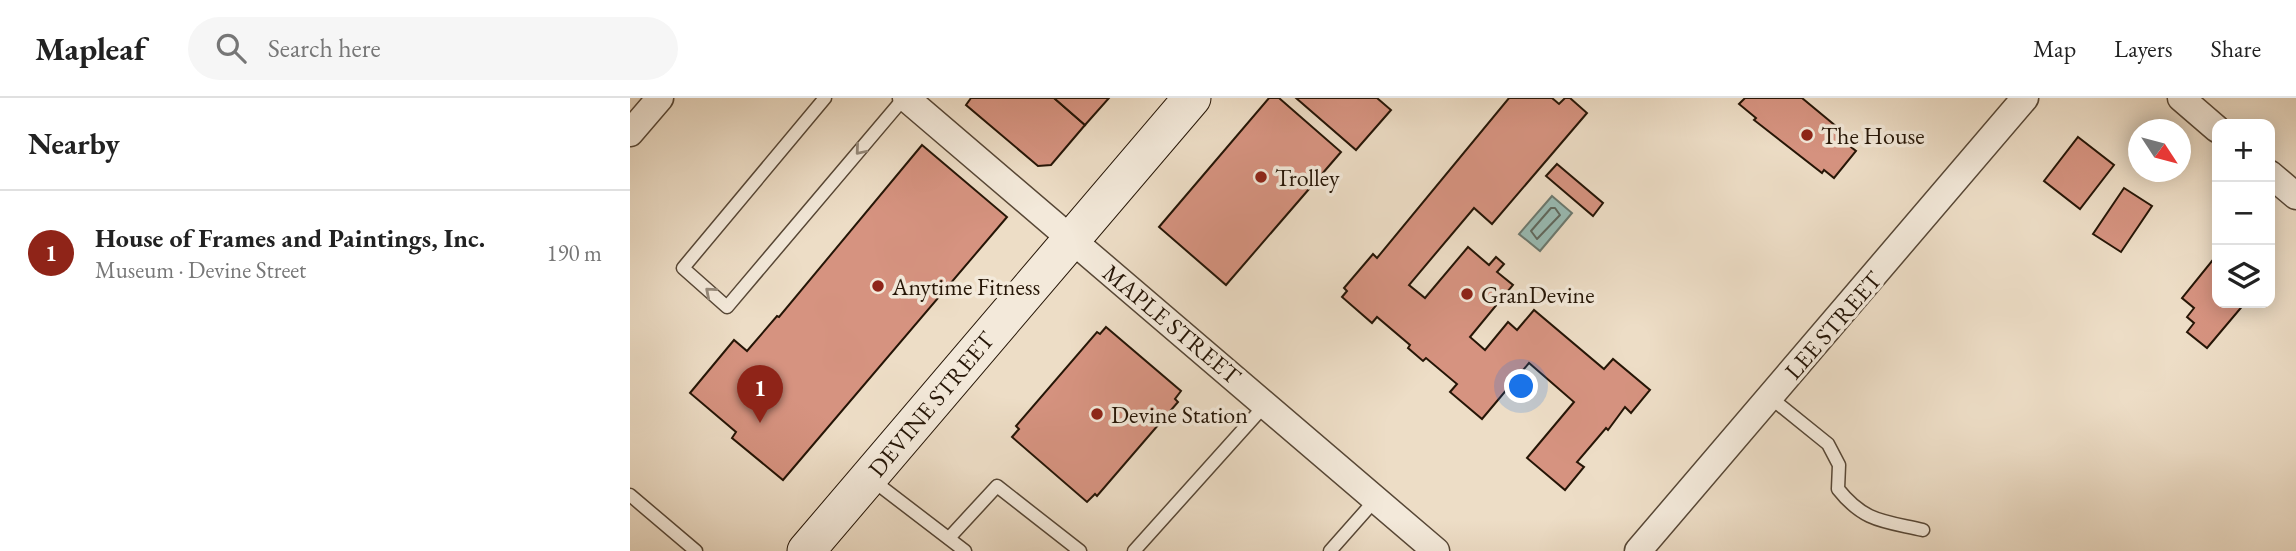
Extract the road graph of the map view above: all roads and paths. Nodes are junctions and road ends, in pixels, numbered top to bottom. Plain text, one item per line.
1 (660, 98) edge
2 (825, 98) edge
3 (905, 98) edge
4 (1192, 98) edge
5 (2025, 98) edge
6 (2181, 98) edge
7 (2212, 125) edge
8 (630, 133) edge
9 (2275, 178) edge
10 (2296, 196) edge
11 (1071, 240) junction
12 (1771, 398) junction
13 (1267, 404) junction
14 (869, 477) junction
15 (630, 495) edge
16 (1376, 499) junction
17 (1923, 530) dead end
18 (949, 538) junction
19 (696, 551) edge
20 (806, 551) edge
21 (965, 551) edge
22 (1080, 551) edge
23 (1134, 551) edge
24 (1330, 551) edge
25 (1436, 551) edge
26 (1638, 551) edge

1 - 8 street
3 -> 2 lane
3 - 11 street, MAPLE STREET
4 - 11 main road, DEVINE STREET
5 - 12 street, LEE STREET
6 - 7 street
9 - 10 street
11 - 13 street, MAPLE STREET
11 - 14 main road, DEVINE STREET
12 - 17 lane
12 - 26 street, LEE STREET
13 - 16 street, MAPLE STREET
13 - 23 lane
14 - 18 lane
14 - 20 main road, DEVINE STREET
15 - 19 lane
16 - 24 lane
16 - 25 street, MAPLE STREET
18 - 21 lane
18 - 22 lane

